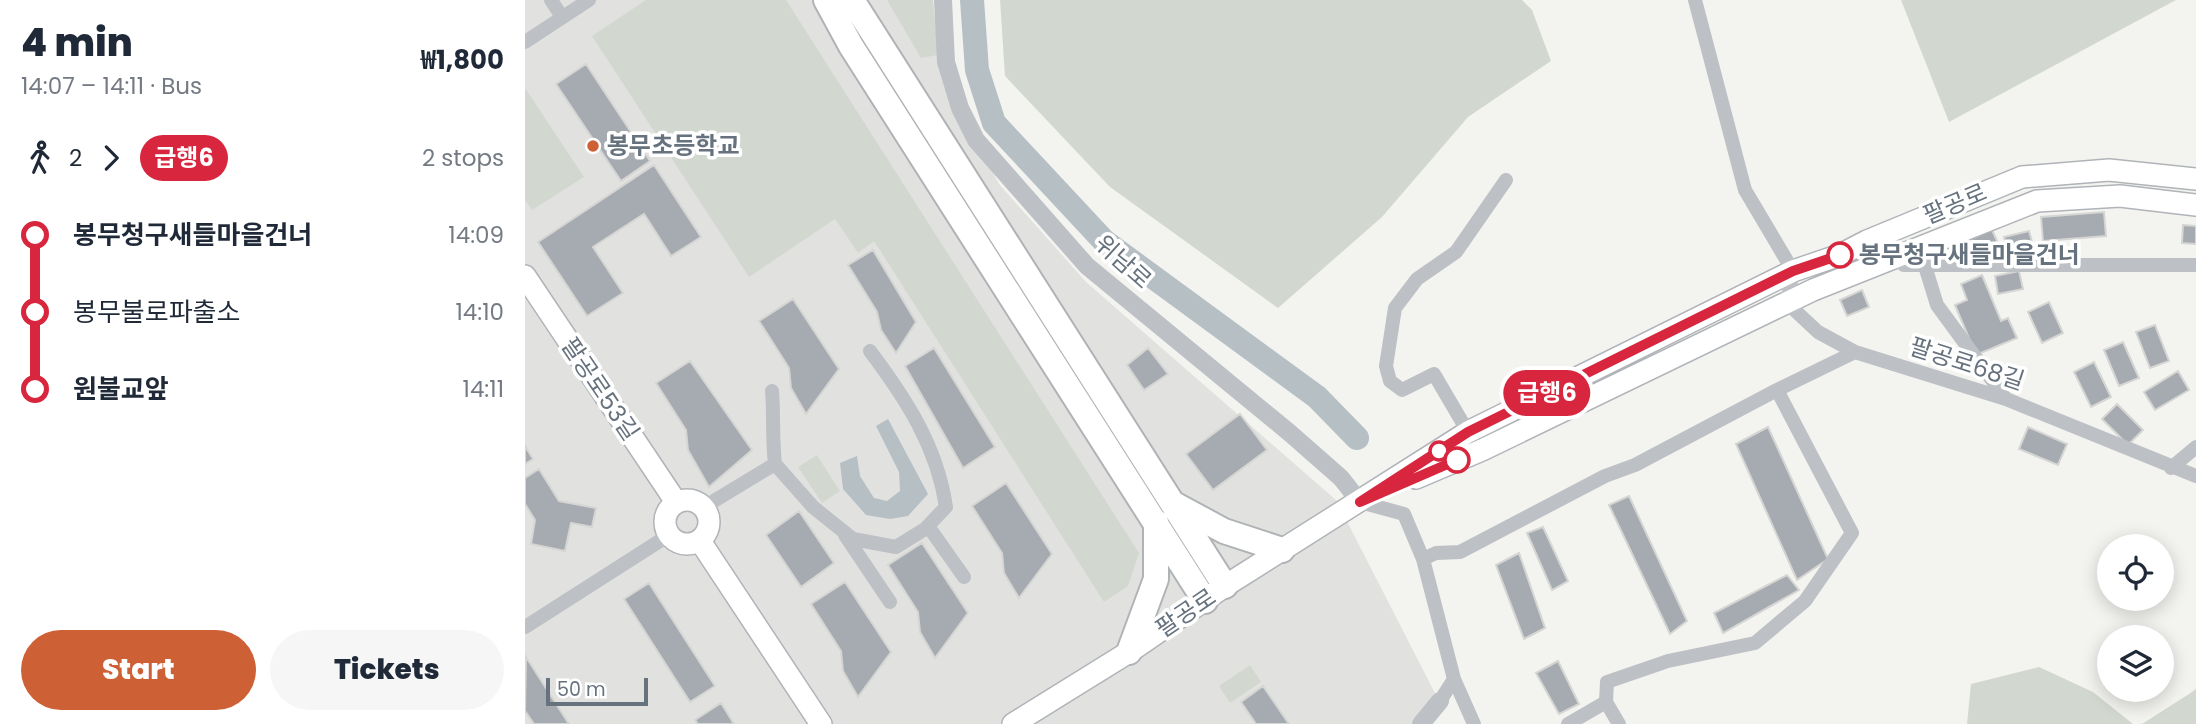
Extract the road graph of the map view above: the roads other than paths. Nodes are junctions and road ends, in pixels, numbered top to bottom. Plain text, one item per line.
1 (551, 0) edge
2 (589, 0) edge
3 (826, 0) edge
4 (852, 0) edge
5 (943, 0) edge
6 (1695, 0) edge
7 (562, 18) junction
8 (525, 42) edge
9 (2196, 179) edge
10 (1506, 180) dead end
11 (2196, 205) edge
12 (1893, 257) junction
13 (2196, 265) edge
14 (1925, 266) junction
15 (1793, 271) junction
16 (525, 276) edge
17 (1787, 303) junction
18 (870, 351) dead end
19 (1855, 352) junction
20 (1777, 390) junction
21 (772, 391) dead end
22 (2006, 398) junction
23 (1468, 432) junction
24 (2196, 447) edge
25 (775, 464) junction
26 (2171, 468) junction
27 (2196, 476) edge
28 (675, 502) junction
29 (1360, 502) junction
30 (704, 507) junction
31 (1164, 512) junction
32 (928, 526) junction
33 (843, 531) junction
34 (669, 535) junction
35 (700, 541) junction
36 (1282, 550) junction
37 (1423, 559) junction
38 (964, 577) dead end
39 (1225, 586) junction
40 (1205, 601) junction
41 (890, 602) dead end
42 (525, 627) edge
43 (1129, 652) junction
44 (1454, 679) junction
45 (1440, 701) joint
46 (1606, 702) junction
47 (821, 724) edge
48 (1013, 724) edge
49 (1421, 724) edge
50 (1474, 724) edge
51 (1568, 724) edge
52 (1619, 724) edge

1 - 7 street
2 - 7 street
3 - 31 highway
4 - 31 highway
5 - 29 street, 위남로
6 - 15 street
7 - 8 street
9 - 15 main road, 팔공로
10 - 23 street
11 - 12 main road, 팔공로
12 - 14 street
12 - 17 main road, 팔공로
13 - 14 street
14 - 22 street
15 - 17 street
15 - 23 main road, 팔공로
16 - 28 main road, 팔공로53길
17 - 19 street, 팔공로68길
17 - 29 main road, 팔공로
18 - 32 street
19 - 20 street
19 - 22 street, 팔공로68길
20 - 37 street
20 - 46 street
21 - 25 street
22 - 26 street, 팔공로68길
23 - 29 main road, 팔공로
24 - 26 street
25 - 30 street
25 - 33 street
26 - 27 street, 팔공로68길
28 - 30 main road
28 - 34 main road
29 - 36 main road, 팔공로
29 - 37 street
30 - 35 main road
31 - 36 highway
31 - 39 highway
31 - 40 highway
31 - 43 highway
32 - 33 street
32 - 38 street
33 - 41 street
34 - 35 main road
34 - 42 street
35 - 47 main road
36 - 39 main road, 팔공로
37 - 44 street
39 - 40 main road, 팔공로
40 - 43 main road, 팔공로
43 - 48 main road, 팔공로
44 - 45 street
44 - 50 street
45 - 49 street
46 - 51 street
46 - 52 street

